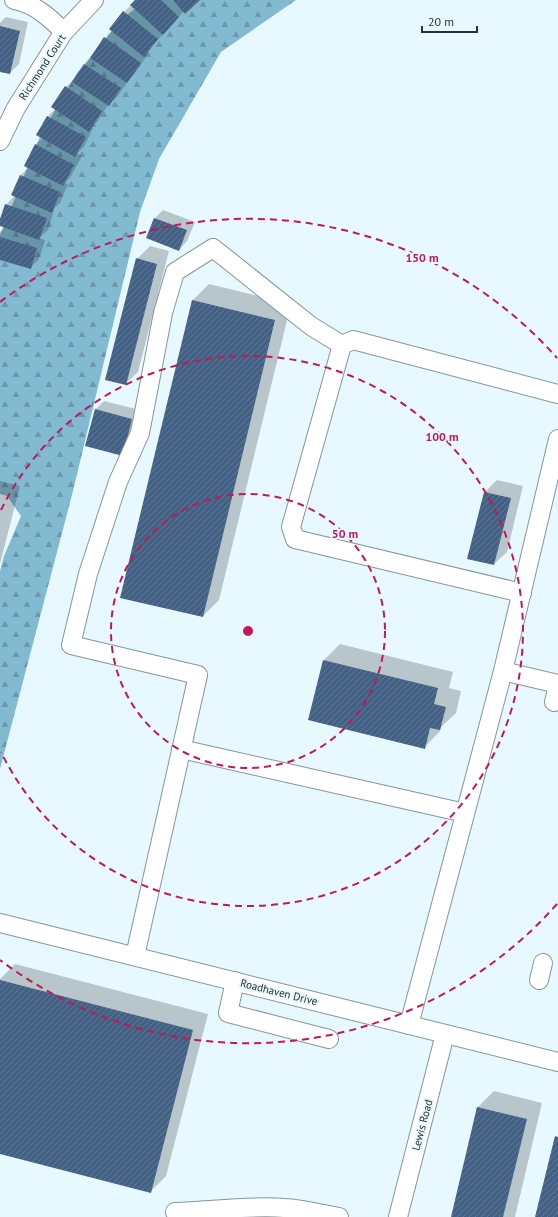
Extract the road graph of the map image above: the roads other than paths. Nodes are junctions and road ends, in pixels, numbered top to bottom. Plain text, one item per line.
1 (14, 0) edge
2 (94, 0) edge
3 (64, 32) junction
4 (0, 141) edge
5 (342, 345) junction
6 (558, 394) edge
7 (558, 439) edge
8 (522, 593) junction
9 (503, 671) junction
10 (557, 690) edge
11 (181, 749) junction
12 (465, 813) junction
13 (0, 923) edge
14 (135, 956) junction
15 (235, 981) junction
16 (409, 1025) junction
17 (445, 1034) junction
18 (329, 1039) dead end
19 (558, 1062) edge
20 (175, 1212) dead end
21 (339, 1217) edge
22 (398, 1217) edge

1 - 3 street
2 - 3 street, Richmond Court
3 - 4 street, Richmond Court
5 - 6 street
5 - 8 street
5 - 11 street
7 - 8 street
8 - 9 street
9 - 10 street
9 - 12 street
11 - 12 street
11 - 14 street
12 - 16 street
13 - 14 street, Roadhaven Drive
14 - 15 street, Roadhaven Drive
15 - 16 street, Roadhaven Drive
15 - 18 street
16 - 17 street, Roadhaven Drive
17 - 19 street, Roadhaven Drive
17 - 22 street, Lewis Road
20 - 21 street

